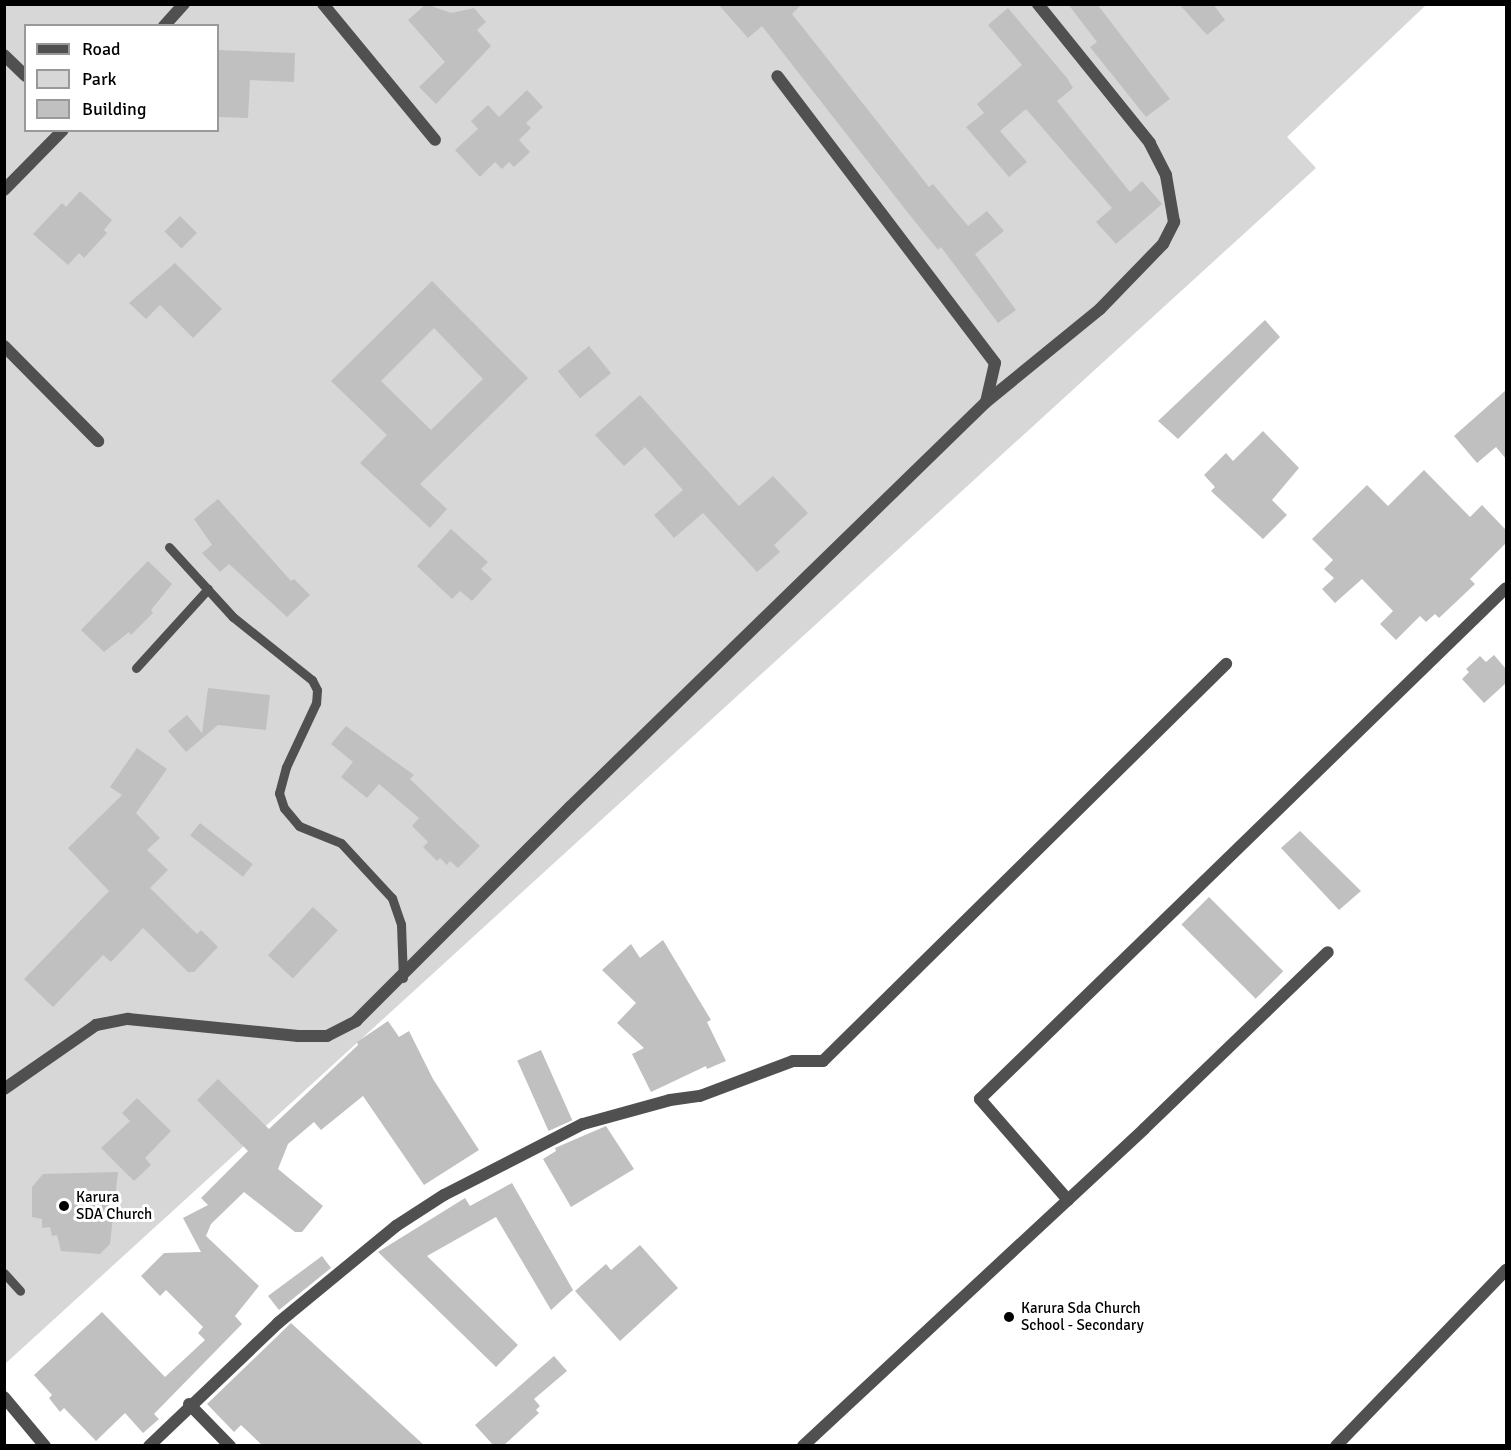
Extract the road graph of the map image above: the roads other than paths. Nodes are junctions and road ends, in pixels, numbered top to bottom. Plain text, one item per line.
1 (184, 4) edge
2 (323, 4) edge
3 (1038, 4) edge
4 (166, 24) edge
5 (4, 55) edge
6 (24, 74) edge
7 (777, 76) dead end
8 (61, 132) edge
9 (435, 140) dead end
10 (4, 190) edge
11 (4, 346) edge
12 (986, 402) junction
13 (98, 441) dead end
14 (169, 547) dead end
15 (1506, 588) edge
16 (208, 589) junction
17 (1226, 664) dead end
18 (136, 668) dead end
19 (1328, 952) dead end
20 (403, 978) junction
21 (4, 1089) edge
22 (1068, 1200) junction
23 (1506, 1270) edge
24 (4, 1273) edge
25 (20, 1291) dead end
26 (4, 1397) edge
27 (189, 1404) junction
28 (43, 1445) edge
29 (149, 1446) edge
30 (230, 1446) edge
31 (802, 1446) edge
32 (1336, 1446) edge

1 - 4 street
2 - 9 street
3 - 12 street
5 - 6 street
7 - 12 street
8 - 10 street
11 - 13 street
12 - 20 street
14 - 16 lane
15 - 22 street
16 - 18 lane
16 - 20 lane
17 - 27 street
19 - 22 street
20 - 21 street
22 - 31 street
23 - 32 street
24 - 25 lane
26 - 28 street
27 - 29 street
27 - 30 street

